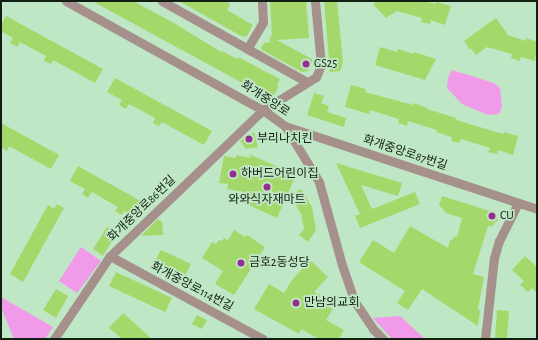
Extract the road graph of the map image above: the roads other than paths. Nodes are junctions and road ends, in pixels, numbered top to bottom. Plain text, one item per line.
1 (66, 1) edge
2 (162, 1) edge
3 (262, 1) edge
4 (315, 1) edge
5 (247, 49) junction
6 (307, 82) junction
7 (263, 110) junction
8 (285, 126) junction
9 (518, 203) junction
10 (537, 209) edge
11 (110, 256) junction
12 (54, 339) edge
13 (263, 339) edge
14 (383, 339) edge
15 (485, 339) edge

1 - 7 street, 화개중앙로
2 - 5 street
3 - 5 street
4 - 6 street, 화개중앙로86번길
5 - 6 street
6 - 7 street, 화개중앙로86번길
7 - 8 street, 화개중앙로
7 - 11 street, 화개중앙로86번길
8 - 9 street, 화개중앙로87번길
8 - 14 street, 화개중앙로
9 - 10 street, 화개중앙로87번길
9 - 15 street
11 - 12 street, 화개중앙로86번길
11 - 13 street, 화개중앙로114번길

